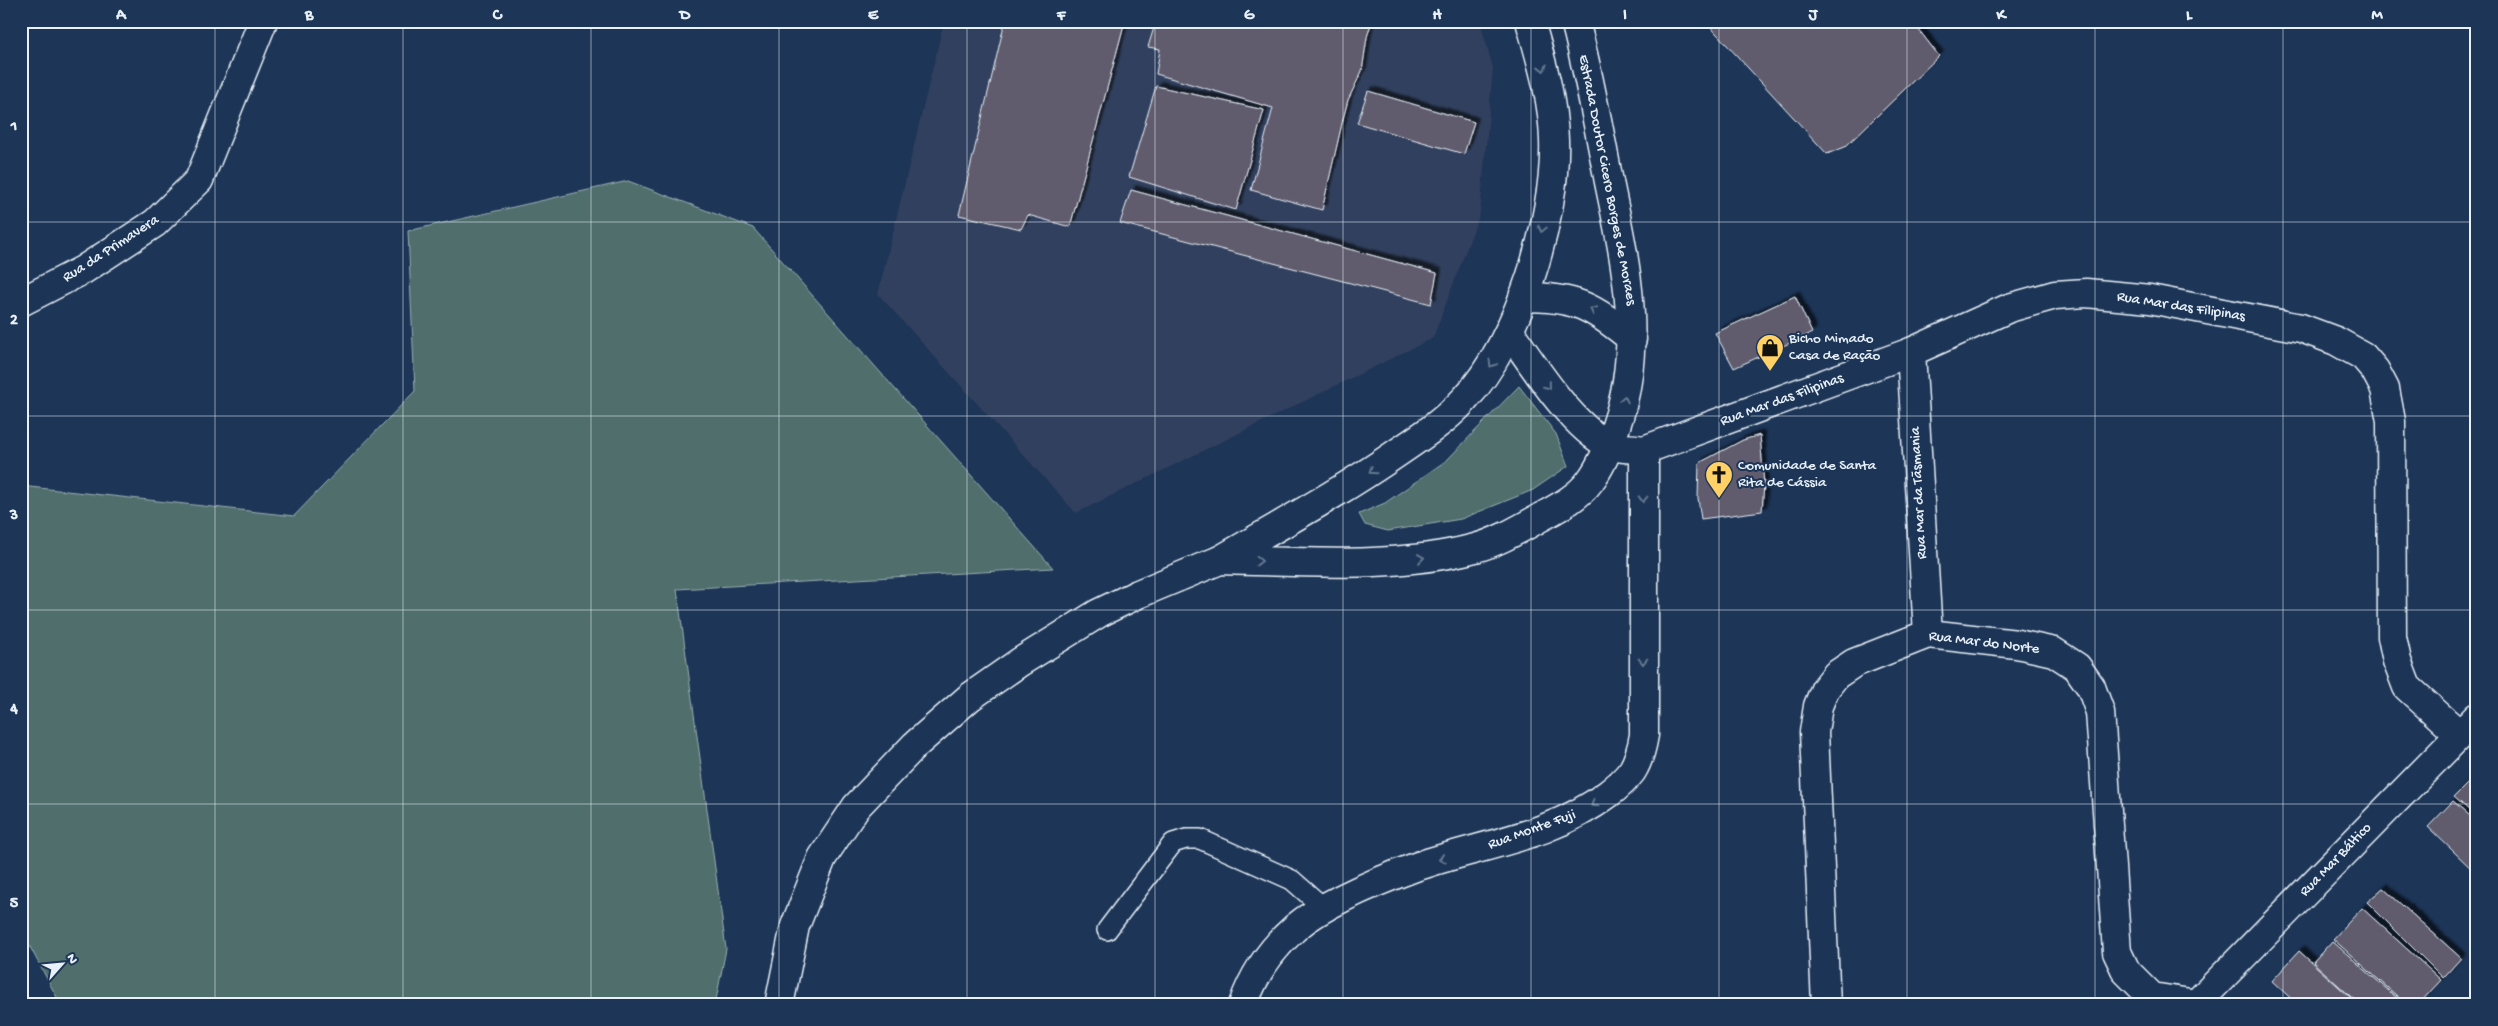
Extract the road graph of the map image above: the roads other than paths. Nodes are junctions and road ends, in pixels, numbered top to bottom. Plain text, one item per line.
1 (263, 21) edge
2 (1530, 21) edge
3 (1575, 21) edge
4 (1523, 297) junction
5 (21, 302) edge
6 (1510, 332) junction
7 (1632, 339) junction
8 (1911, 352) junction
9 (1610, 446) junction
10 (1644, 450) junction
11 (1220, 560) junction
12 (1928, 634) junction
13 (2468, 725) edge
14 (1325, 909) junction
15 (1108, 930) dead end
16 (2196, 1004) edge
17 (780, 1005) edge
18 (1244, 1005) edge
19 (1826, 1005) edge

1 - 5 street, Rua da Primavera
2 -> 4 street, Estrada Doutor Cicero Borges de Moraes
3 - 7 street, Estrada Doutor Cicero Borges de Moraes
4 - 6 street, Estrada Doutor Cicero Borges de Moraes
7 -> 4 street, Estrada Doutor Cicero Borges de Moraes
6 -> 9 street
6 -> 11 street, Estrada Doutor Cicero Borges de Moraes
9 -> 7 street, Estrada Doutor Cicero Borges de Moraes
8 - 10 street, Rua Mar das Filipinas
8 - 12 street, Rua Mar da Tãsmania
8 - 13 street, Rua Mar das Filipinas
9 - 10 street, Rua Mar das Filipinas
11 -> 9 street, Estrada Doutor Cicero Borges de Moraes
10 -> 14 street, Rua Monte Fuji
11 - 17 street, Estrada Doutor Cicero Borges de Moraes
12 - 16 street, Rua Mar do Norte
12 - 19 street, Rua Mar do Norte
13 - 16 street, Rua Mar Báltico
14 - 15 lane
14 - 18 street, Rua Monte Fuji

